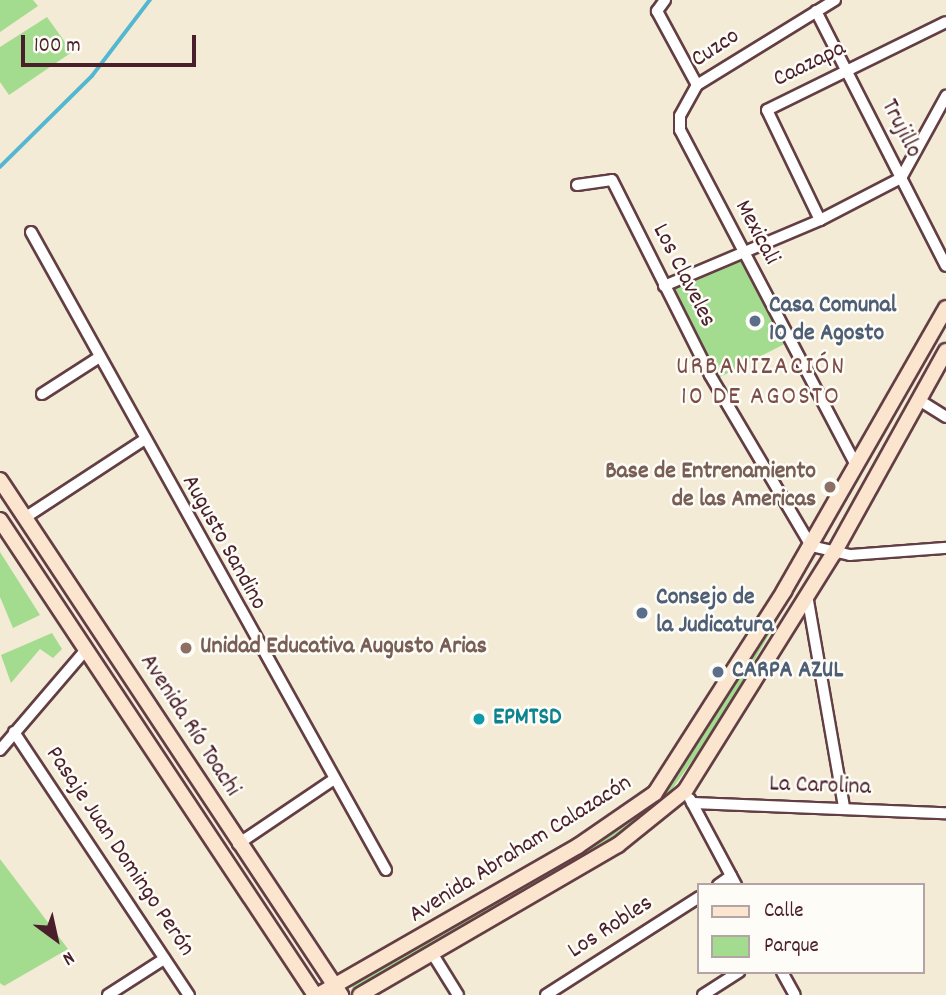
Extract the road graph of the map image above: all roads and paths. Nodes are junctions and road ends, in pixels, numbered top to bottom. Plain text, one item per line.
1 (665, 0) edge
2 (835, 0) edge
3 (816, 11) junction
4 (946, 22) edge
5 (848, 70) junction
6 (697, 85) junction
7 (946, 96) edge
8 (680, 130) joint
9 (901, 178) junction
10 (577, 185) dead end
11 (820, 220) junction
12 (31, 232) dead end
13 (743, 253) junction
14 (946, 266) edge
15 (664, 286) junction
16 (946, 308) edge
17 (946, 351) edge
18 (98, 358) junction
19 (42, 394) dead end
20 (919, 400) junction
21 (946, 417) edge
22 (142, 441) junction
23 (856, 465) junction
24 (0, 480) edge
25 (26, 517) junction
26 (0, 520) edge
27 (811, 546) junction
28 (946, 548) edge
29 (834, 553) junction
30 (807, 594) junction
31 (83, 652) junction
32 (15, 732) junction
33 (0, 750) edge
34 (332, 780) junction
35 (689, 797) junction
36 (844, 808) junction
37 (946, 813) edge
38 (238, 844) junction
39 (386, 870) dead end
40 (734, 880) edge
41 (698, 898) edge
42 (432, 953) junction
43 (164, 959) junction
44 (736, 974) edge
45 (783, 974) edge
46 (338, 990) edge
47 (553, 993) edge
48 (107, 995) edge
49 (189, 995) edge
50 (317, 995) edge
51 (360, 995) edge
52 (458, 995) edge
53 (703, 995) edge
54 (795, 995) edge

1 - 6 street
2 - 3 street, Cuzco
3 - 5 street, Trujillo
3 - 6 street, Cuzco
4 - 5 street, Caazapa
5 - 9 street, Trujillo
5 - 11 street, Caazapa
6 - 8 street, Cuzco
7 - 9 street
8 - 13 street, Mexicali
9 - 11 street
9 - 14 street, Trujillo
10 - 15 street, Los Claveles
11 - 13 street
12 - 18 street, Augusto Sandino
13 - 15 street
13 - 23 street, Mexicali
15 - 27 street, Los Claveles
16 - 23 main road, Avenida Abraham Calazacón
17 - 20 main road, Avenida Abraham Calazacón
18 - 19 street
18 - 22 street, Augusto Sandino
20 - 21 street
20 - 29 main road, Avenida Abraham Calazacón
22 - 25 street
22 - 34 street, Augusto Sandino
23 - 27 main road, Avenida Abraham Calazacón
24 - 25 main road, Avenida Río Toachi
25 - 38 main road, Avenida Río Toachi
26 - 31 main road, Avenida Río Toachi
27 - 29 street
27 - 46 main road, Avenida Abraham Calazacón
28 - 29 street
29 - 30 main road, Avenida Abraham Calazacón
30 - 35 main road, Avenida Abraham Calazacón
30 - 36 street
31 - 32 street
31 - 50 main road, Avenida Río Toachi
32 - 33 street
32 - 43 street, Pasaje Juan Domingo Perón
34 - 38 street
34 - 39 street, Augusto Sandino
35 - 36 street, La Carolina
35 - 40 street
35 - 42 main road, Avenida Abraham Calazacón
36 - 37 street, La Carolina
38 - 46 main road, Avenida Río Toachi
41 - 47 street, Los Robles
42 - 51 main road, Avenida Abraham Calazacón
42 - 52 street
43 - 48 street
43 - 49 street, Pasaje Juan Domingo Perón
44 - 53 street
45 - 54 street
46 - 50 main road, Avenida Abraham Calazacón

